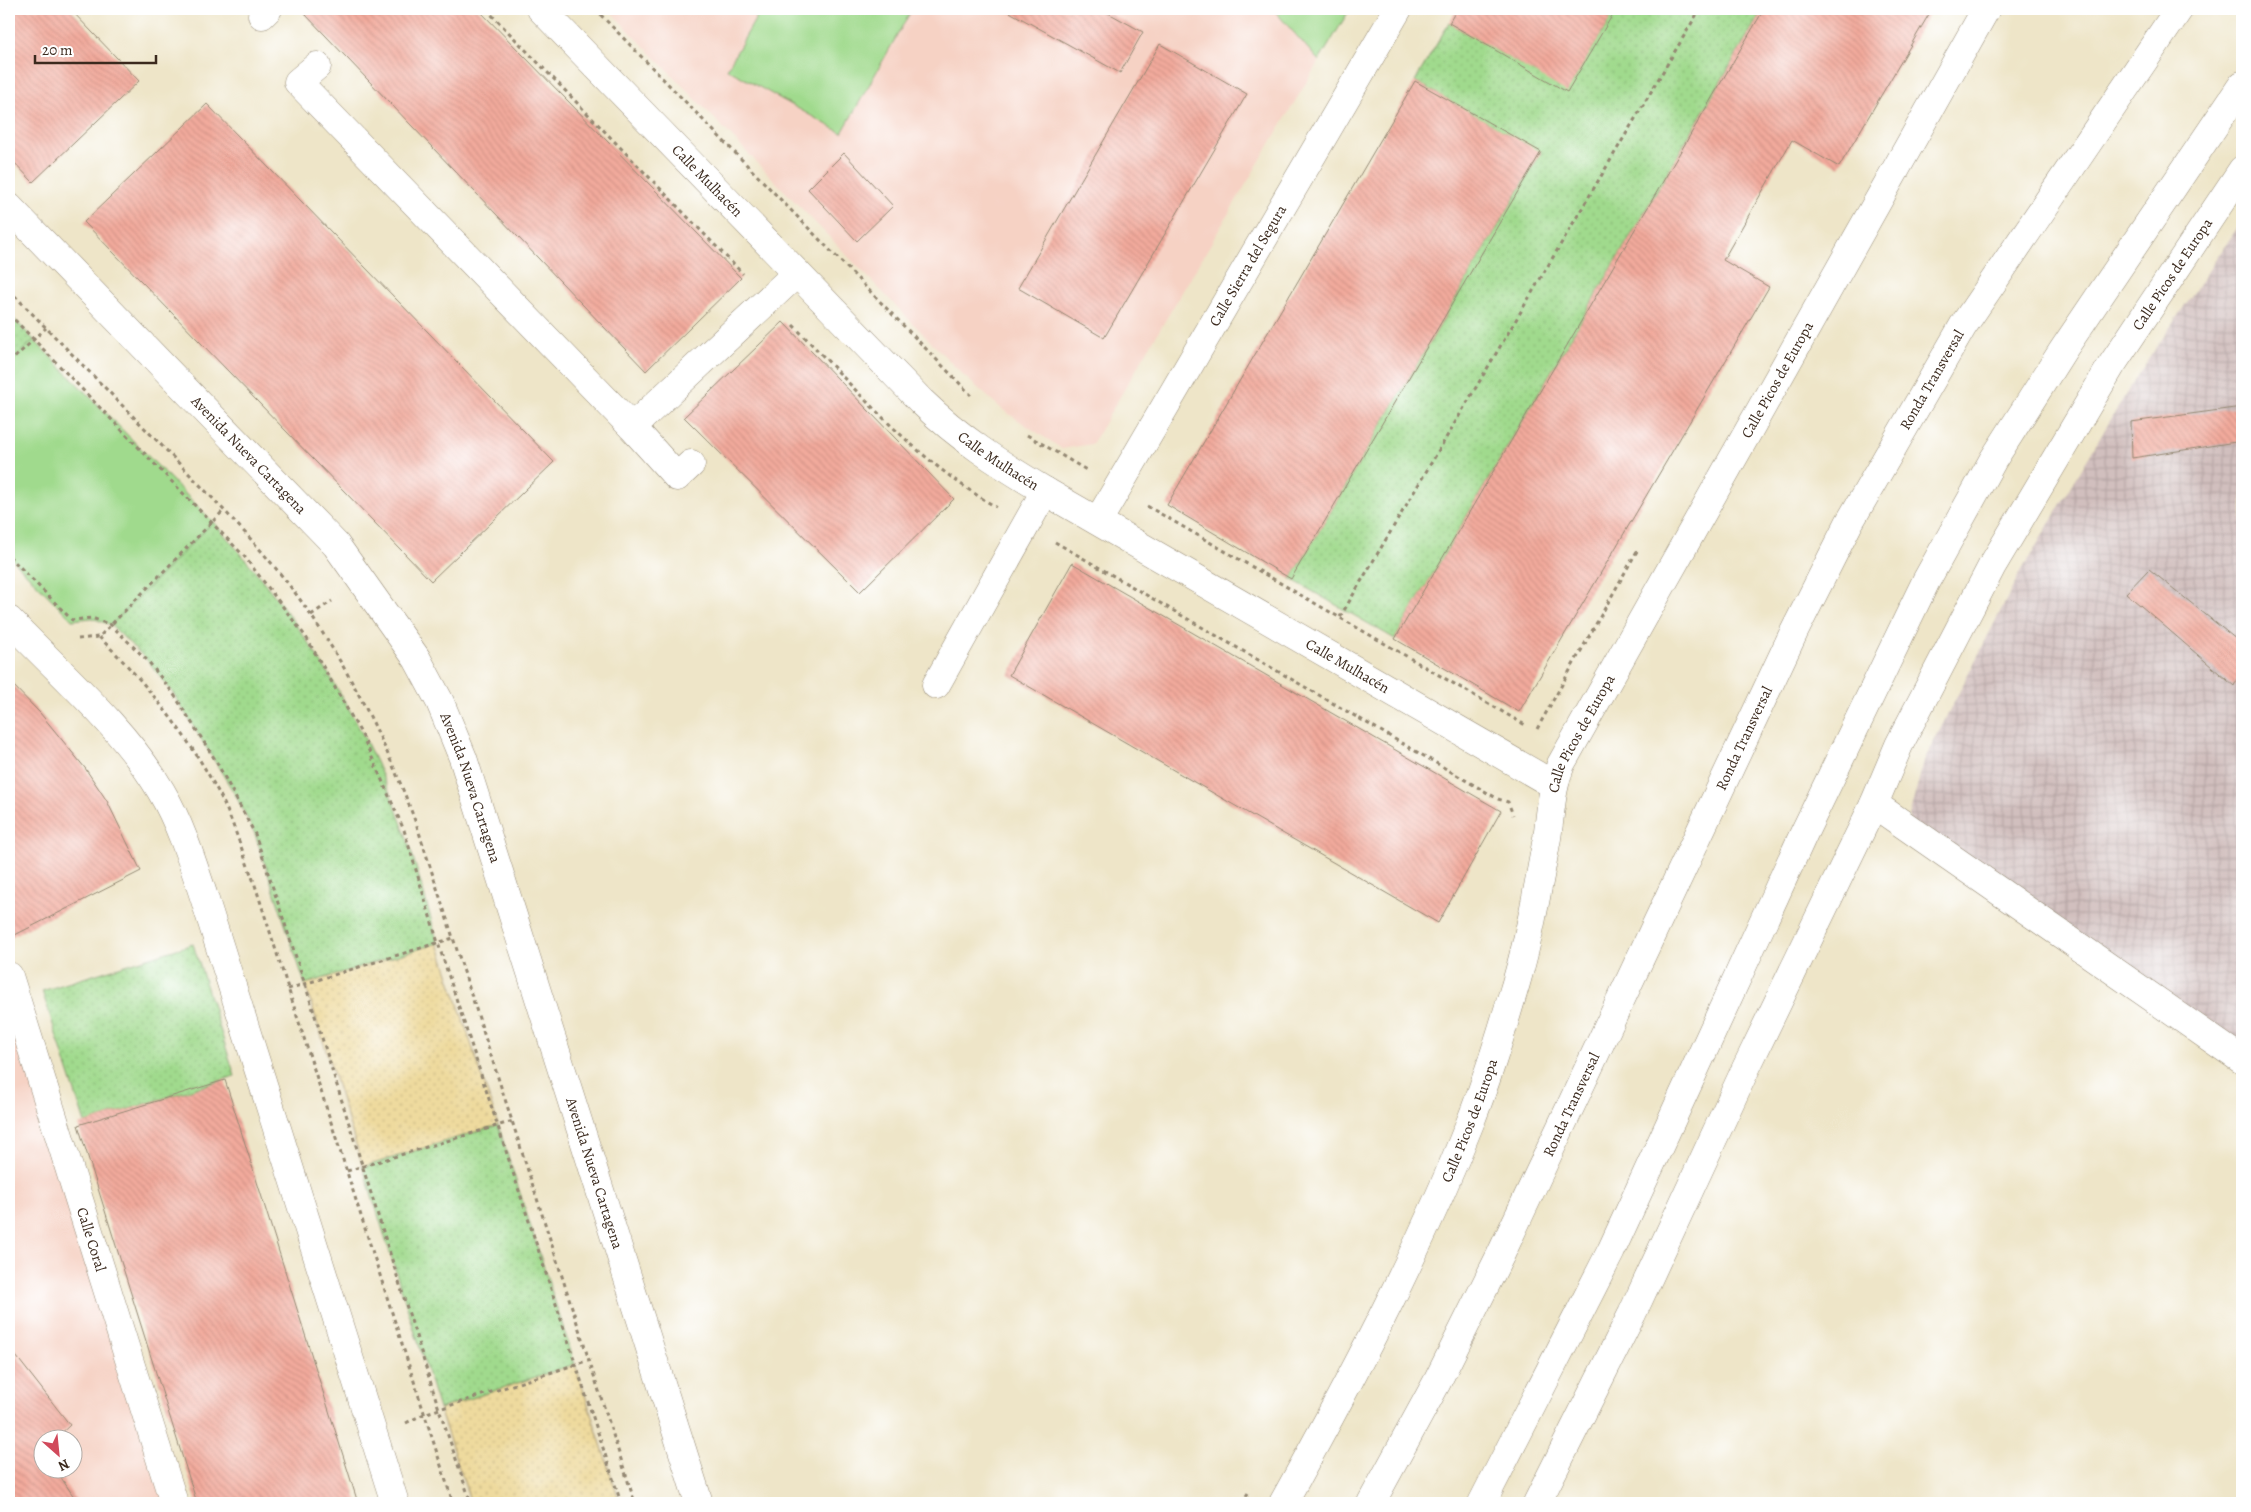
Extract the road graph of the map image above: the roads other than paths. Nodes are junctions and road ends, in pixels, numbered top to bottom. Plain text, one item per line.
1 (541, 9) edge
2 (1398, 9) edge
3 (1986, 9) edge
4 (2179, 9) edge
5 (317, 66) dead end
6 (2242, 85) edge
7 (2242, 170) edge
8 (9, 207) edge
9 (797, 273) junction
10 (632, 427) junction
11 (691, 464) dead end
12 (1045, 491) junction
13 (1098, 521) junction
14 (9, 620) edge
15 (936, 685) dead end
16 (1554, 785) junction
17 (1874, 804) junction
18 (9, 976) edge
19 (2242, 1060) edge
20 (174, 1503) edge
21 (395, 1503) edge
22 (699, 1503) edge
23 (1282, 1503) edge
24 (1371, 1503) edge
25 (1482, 1503) edge
26 (1537, 1503) edge

1 - 9 main road, Calle Mulhacén
2 - 13 main road, Calle Sierra del Segura
3 - 16 main road, Calle Picos de Europa
4 - 24 main road, Ronda Transversal
5 - 10 main road
6 - 25 main road
7 - 17 main road, Calle Picos de Europa
8 - 22 main road, Avenida Nueva Cartagena
9 - 10 main road
9 - 12 main road, Calle Mulhacén
10 - 11 main road
12 - 13 main road, Calle Mulhacén
12 - 15 main road
13 - 16 main road, Calle Mulhacén
14 - 21 main road
16 - 23 main road, Calle Picos de Europa
17 - 19 main road
17 - 26 main road, Calle Picos de Europa
18 - 20 main road, Calle Coral

